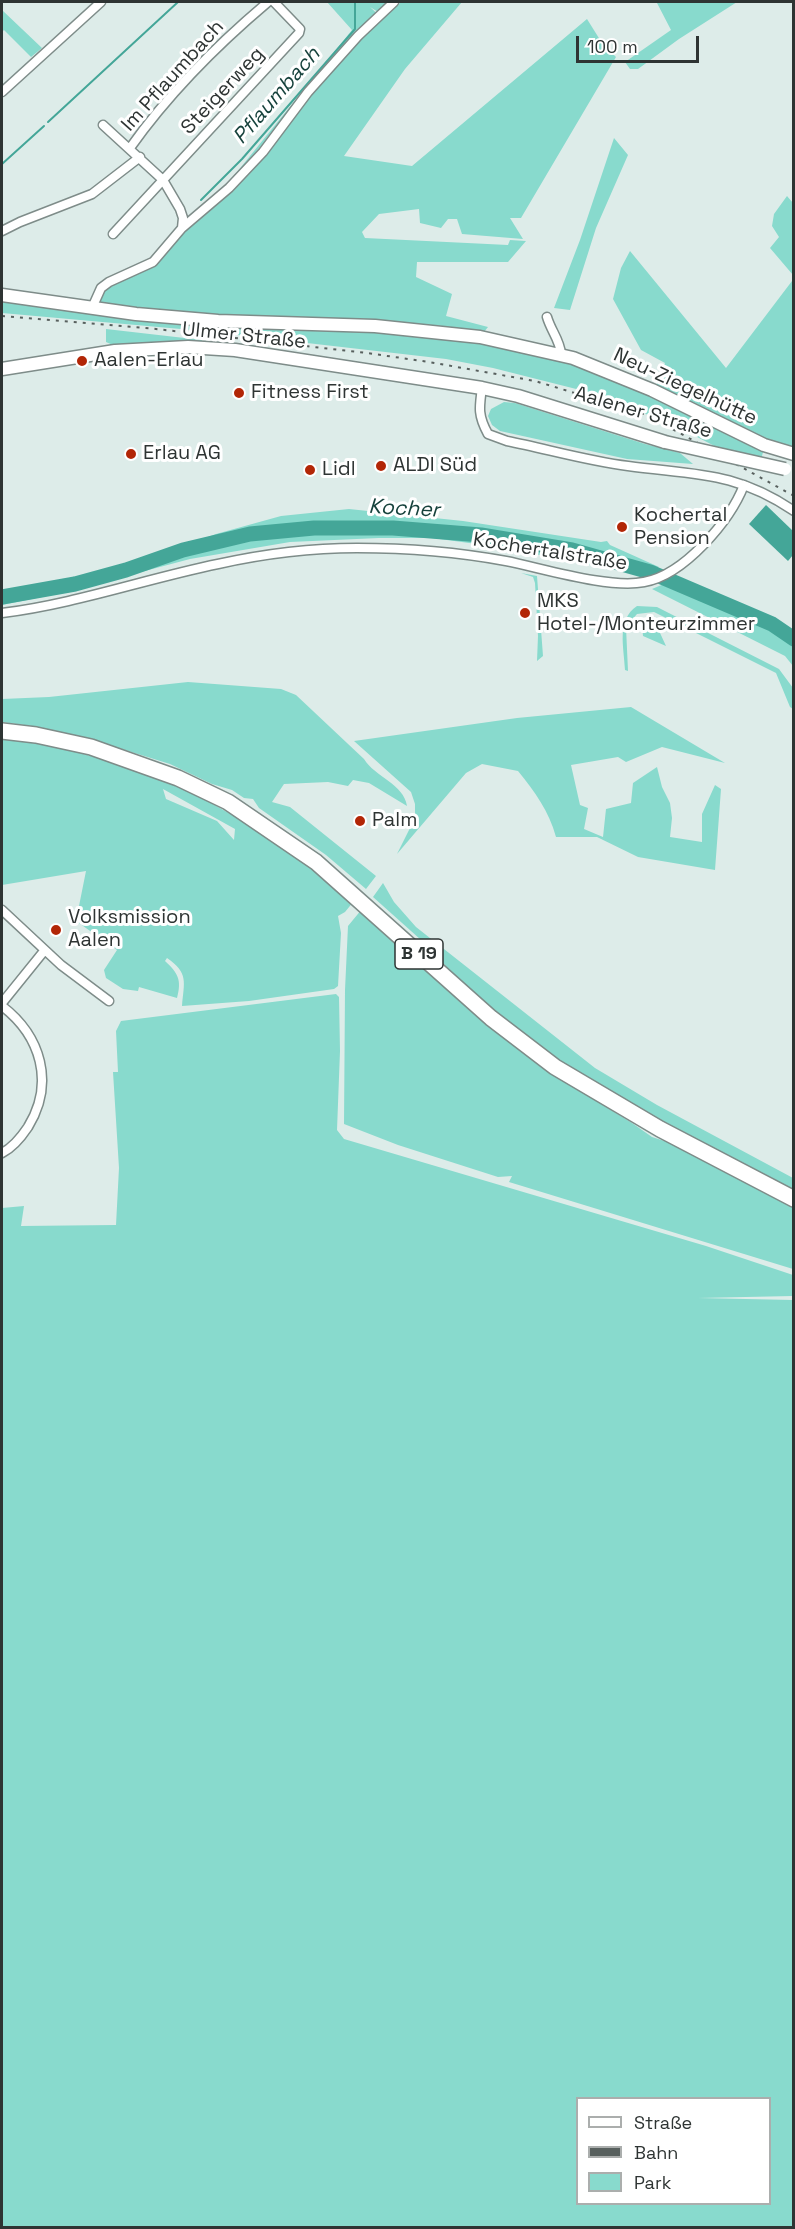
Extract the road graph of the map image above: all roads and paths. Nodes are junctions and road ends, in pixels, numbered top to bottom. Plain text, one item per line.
1 (100, 2) edge
2 (268, 2) edge
3 (274, 2) edge
4 (394, 2) edge
5 (2, 92) edge
6 (104, 125) dead end
7 (130, 148) junction
8 (140, 157) junction
9 (163, 180) junction
10 (182, 228) junction
11 (2, 231) edge
12 (113, 234) dead end
13 (2, 295) edge
14 (92, 308) junction
15 (547, 317) dead end
16 (561, 354) junction
17 (2, 369) edge
18 (482, 388) junction
19 (794, 454) edge
20 (789, 471) edge
21 (744, 485) junction
22 (794, 511) edge
23 (2, 613) edge
24 (2, 731) edge
25 (2, 910) edge
26 (44, 951) junction
27 (109, 1001) dead end
28 (2, 1005) edge
29 (2, 1153) edge
30 (794, 1198) edge

1 - 5 street
2 - 7 street, Im Pflaumbach
3 - 9 street, Steigerweg
4 - 10 street
6 - 7 street, Im Pflaumbach
7 - 8 street, Im Pflaumbach
8 - 9 street, Im Pflaumbach
8 - 11 street, Im Pflaumbach
9 - 10 street, Im Pflaumbach
9 - 12 street
10 - 14 street
13 - 14 street, Neu-Ziegelhütte
14 - 16 street, Neu-Ziegelhütte
15 - 16 street
16 - 19 street, Neu-Ziegelhütte
17 - 18 street, Ulmer Straße
18 - 20 street, Aalener Straße, bridge
18 - 21 street
21 - 22 street
21 - 23 street, Kochertalstraße
24 - 30 highway, B 19
25 - 26 street
26 - 27 street
26 - 28 street
28 - 29 street

